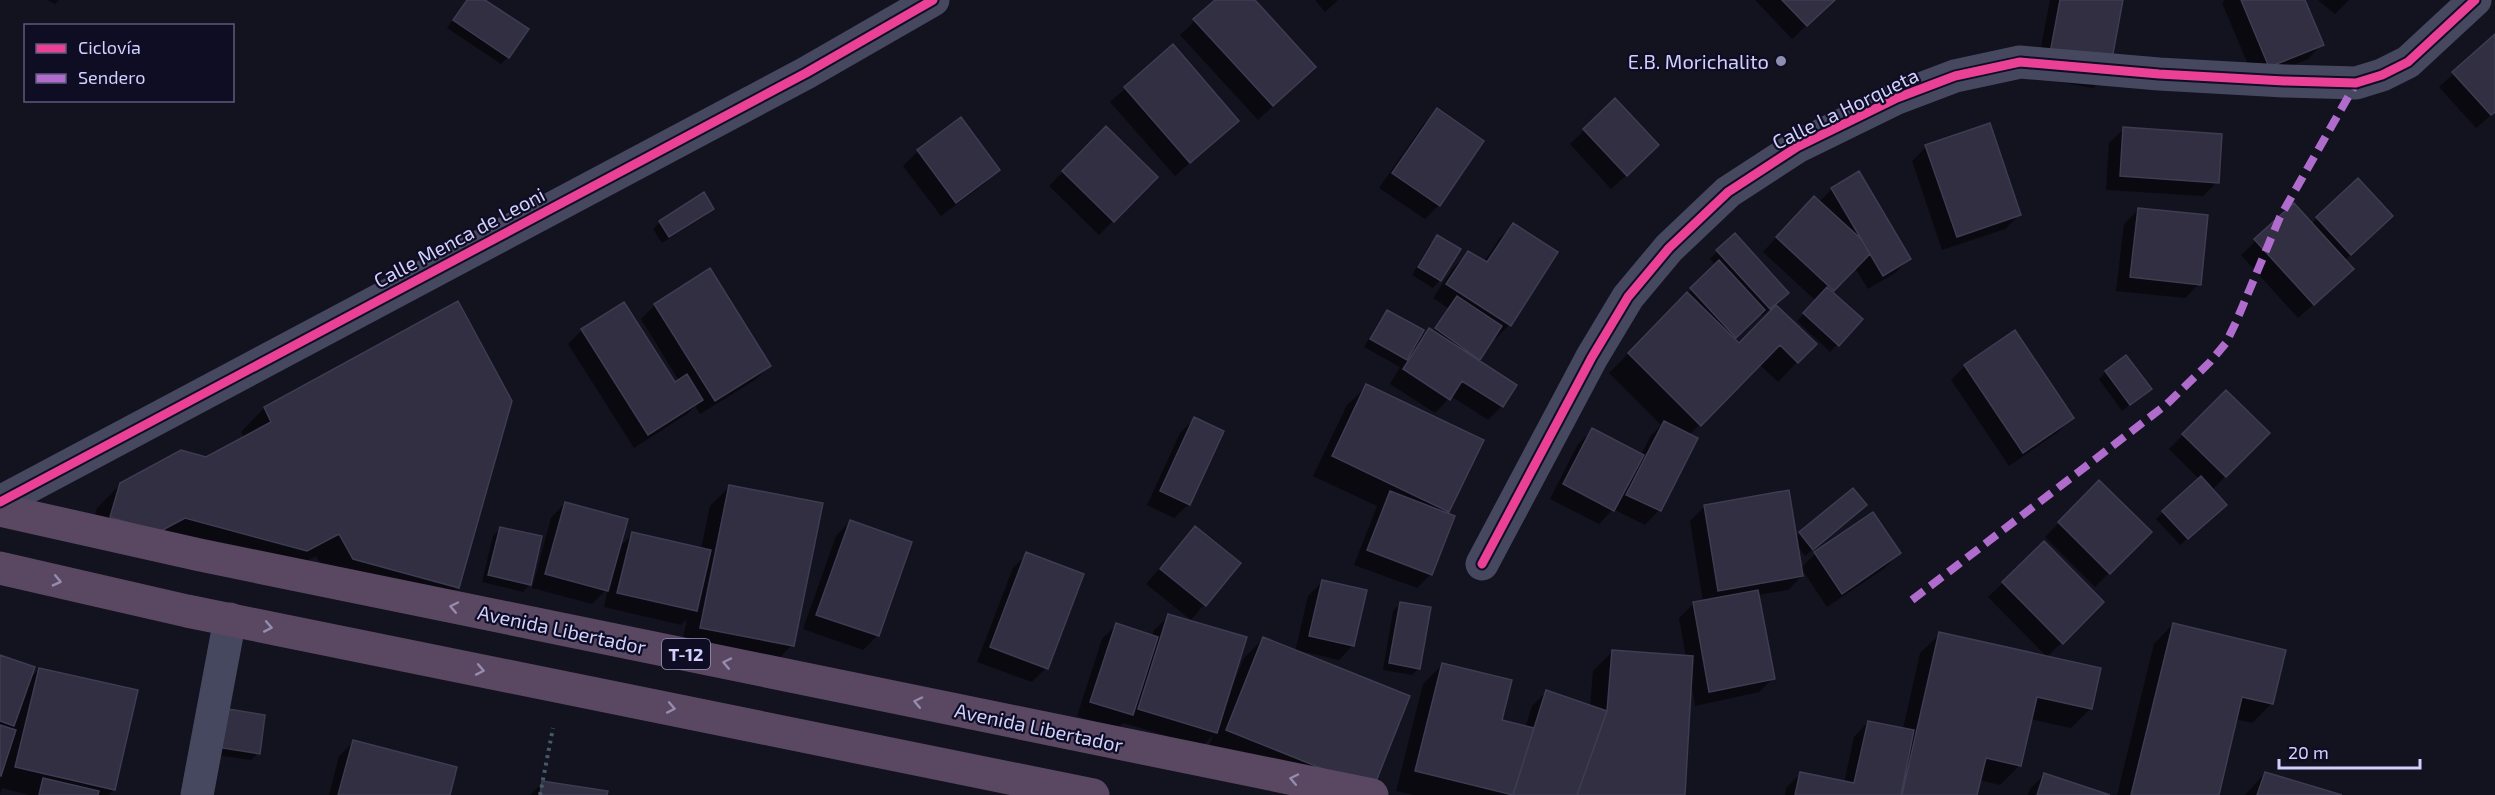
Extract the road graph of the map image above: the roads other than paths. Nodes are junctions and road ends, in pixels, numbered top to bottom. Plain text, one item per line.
1 (933, 0) edge
2 (2475, 0) edge
3 (0, 502) edge
4 (0, 510) edge
5 (1482, 564) dead end
6 (0, 568) edge
7 (230, 619) junction
8 (197, 795) edge
9 (1093, 795) edge
10 (1372, 795) edge

1 - 3 street, Calle Menca de Leoni
2 - 5 street, Calle La Horqueta
10 -> 4 highway, Avenida Libertador / T-12
6 -> 7 highway
7 - 8 street
7 -> 9 highway

